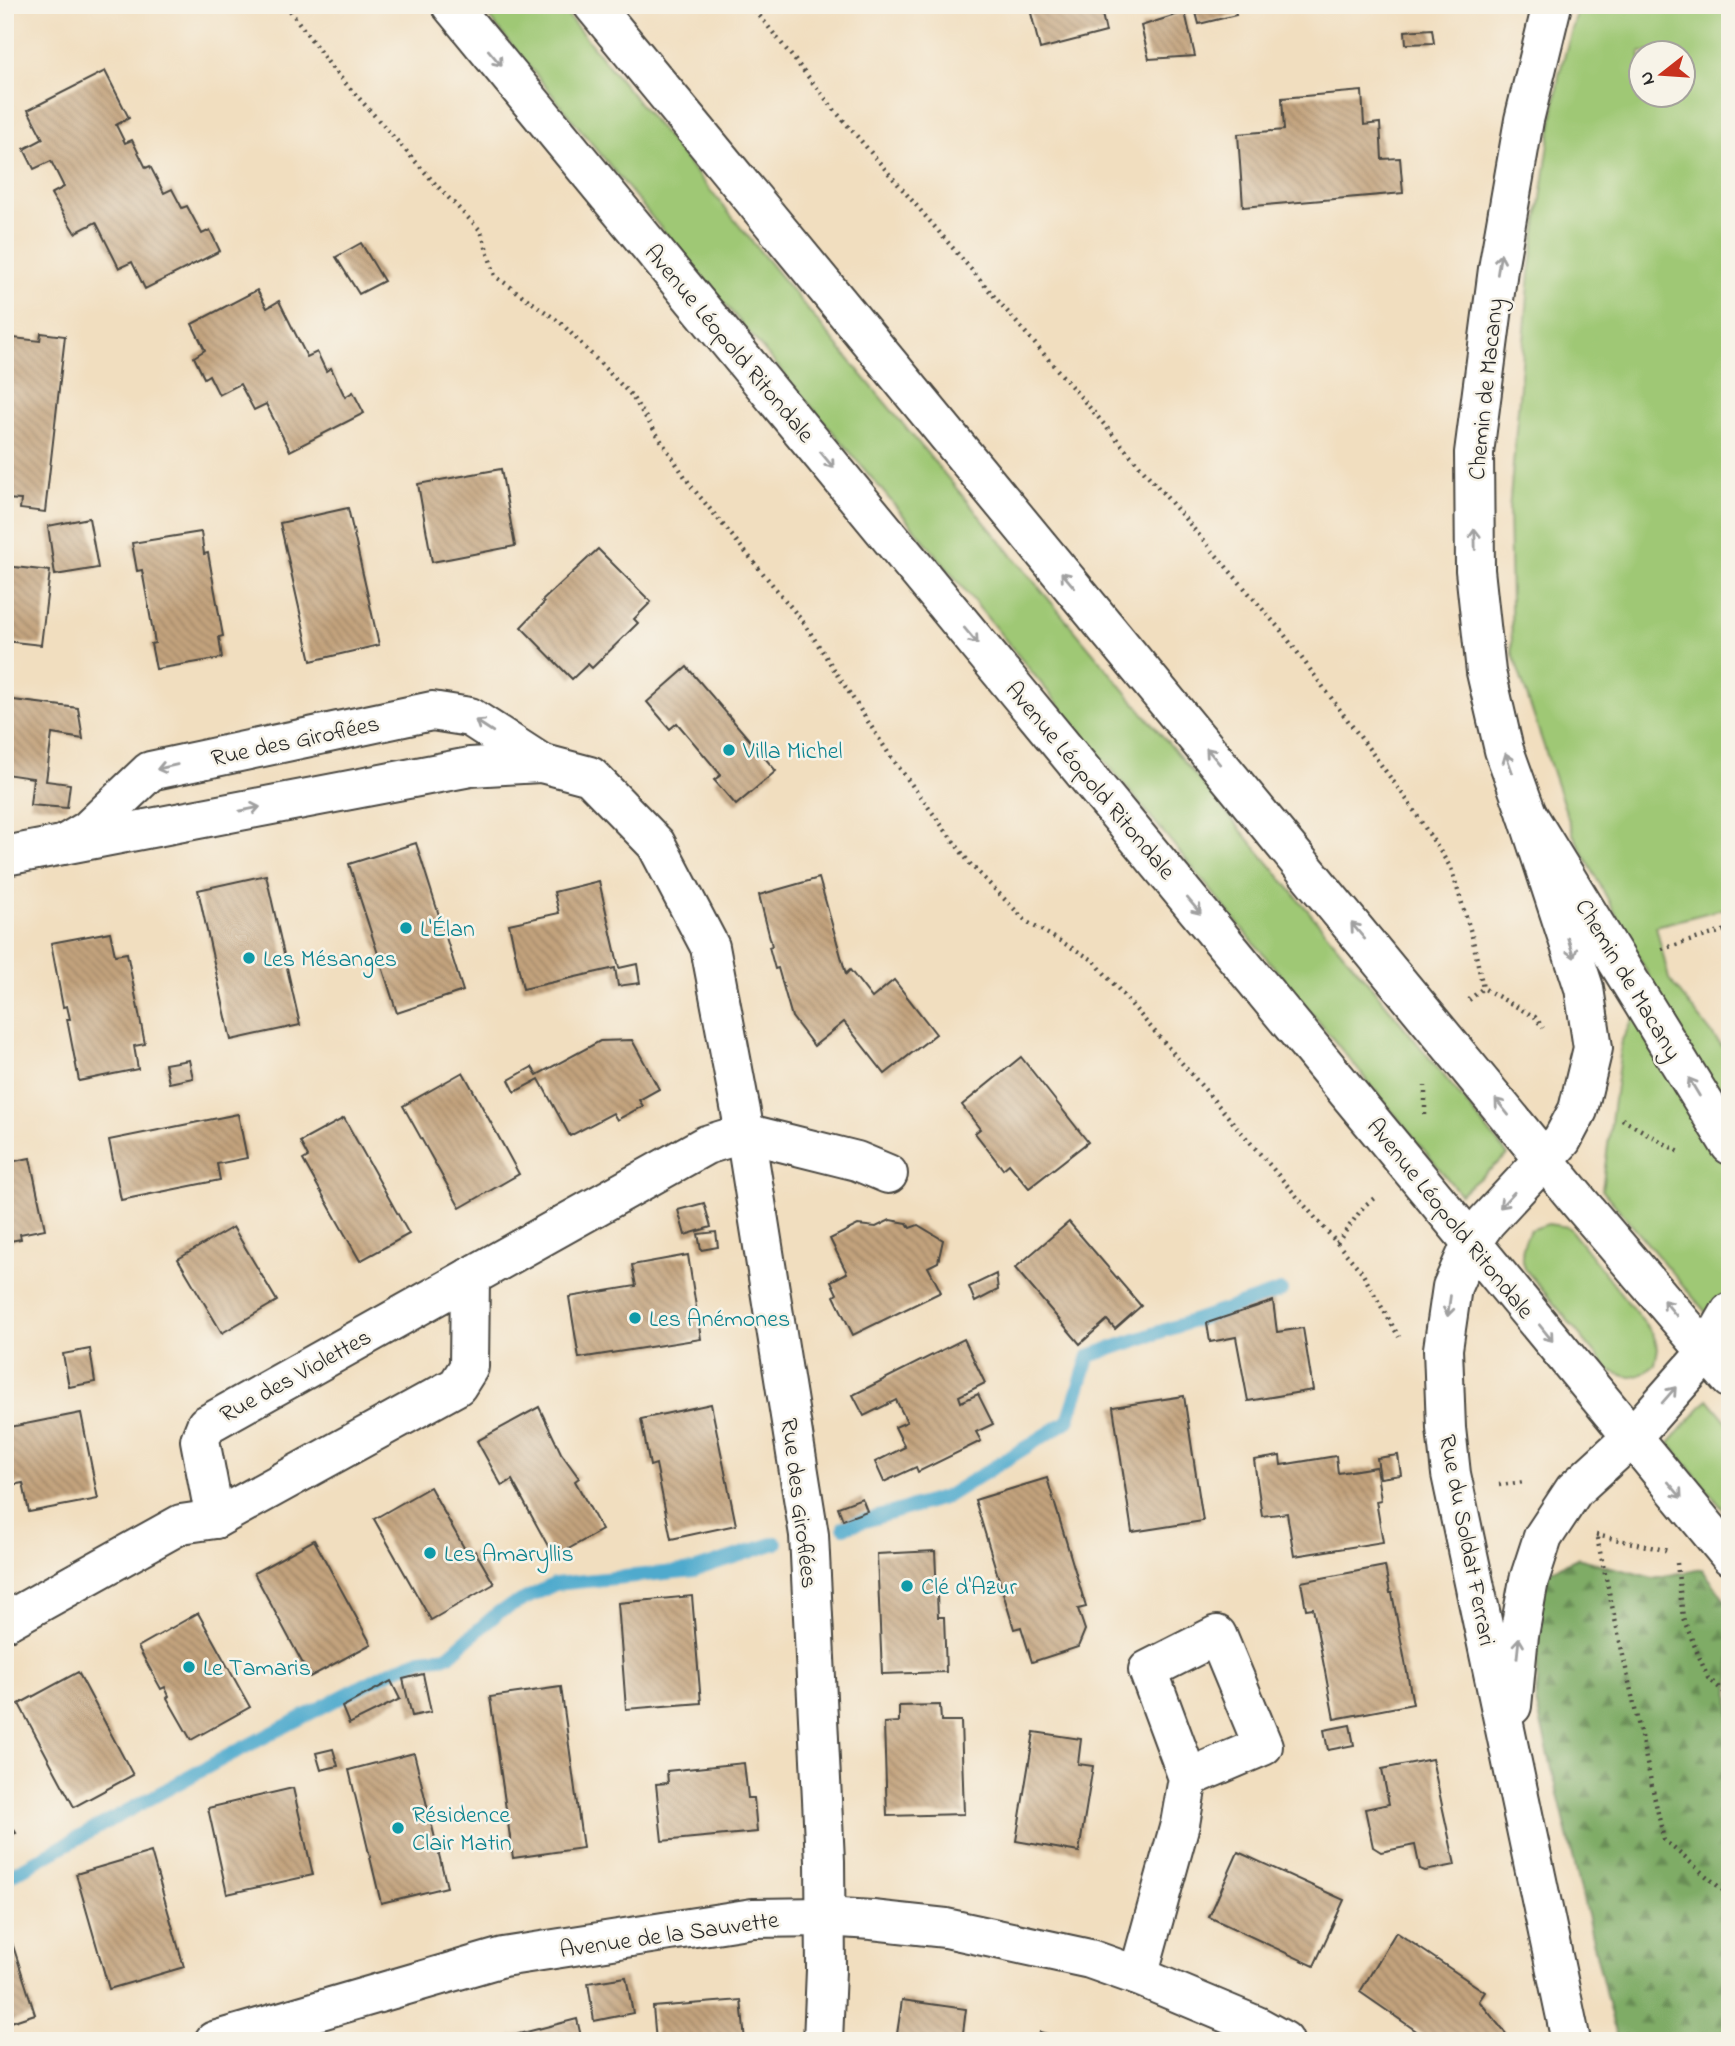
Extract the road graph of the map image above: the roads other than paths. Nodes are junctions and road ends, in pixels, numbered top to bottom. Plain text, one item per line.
1 (451, 5) edge
2 (593, 5) edge
3 (1552, 5) edge
4 (541, 763) junction
5 (1527, 814) junction
6 (63, 845) junction
7 (5, 856) edge
8 (745, 1133) junction
9 (1730, 1145) edge
10 (1545, 1160) junction
11 (888, 1174) dead end
12 (1472, 1242) junction
13 (470, 1277) junction
14 (1730, 1312) edge
15 (1718, 1365) edge
16 (1632, 1438) junction
17 (215, 1520) junction
18 (1730, 1556) edge
19 (5, 1622) edge
20 (1508, 1740) junction
21 (1188, 1778) dead end
22 (825, 1917) junction
23 (1138, 1976) junction
24 (214, 2041) edge
25 (823, 2041) edge
26 (1284, 2041) edge
27 (1571, 2041) edge

1 -> 12 main road, Avenue Léopold Ritondale
10 -> 2 main road
5 -> 3 main road, Chemin de Macany
6 -> 4 main road, Rue des Giroflées
4 -> 6 main road, Rue des Giroflées
4 - 8 main road, Rue des Giroflées
9 -> 5 main road, Chemin de Macany
5 -> 10 main road, Chemin de Macany
6 - 7 main road, Rue des Giroflées
8 - 11 main road
8 - 13 main road, Rue des Violettes
8 - 22 main road, Rue des Giroflées
10 -> 12 main road, Rue du Soldat Ferrari
15 -> 10 main road
12 -> 16 main road, Avenue Léopold Ritondale
12 -> 20 main road, Rue du Soldat Ferrari
13 - 17 main road
13 - 17 main road, Rue des Violettes
14 - 15 main road
16 -> 15 main road, Rue du Soldat Ferrari
16 -> 18 main road, Avenue Léopold Ritondale
20 -> 16 main road, Rue du Soldat Ferrari
17 - 19 main road
20 - 27 main road, Rue du Soldat Ferrari
21 - 23 main road
22 - 23 main road, Avenue de la Sauvette
22 - 24 main road, Avenue de la Sauvette
22 - 25 main road, Rue des Giroflées
23 - 26 main road, Avenue de la Sauvette

